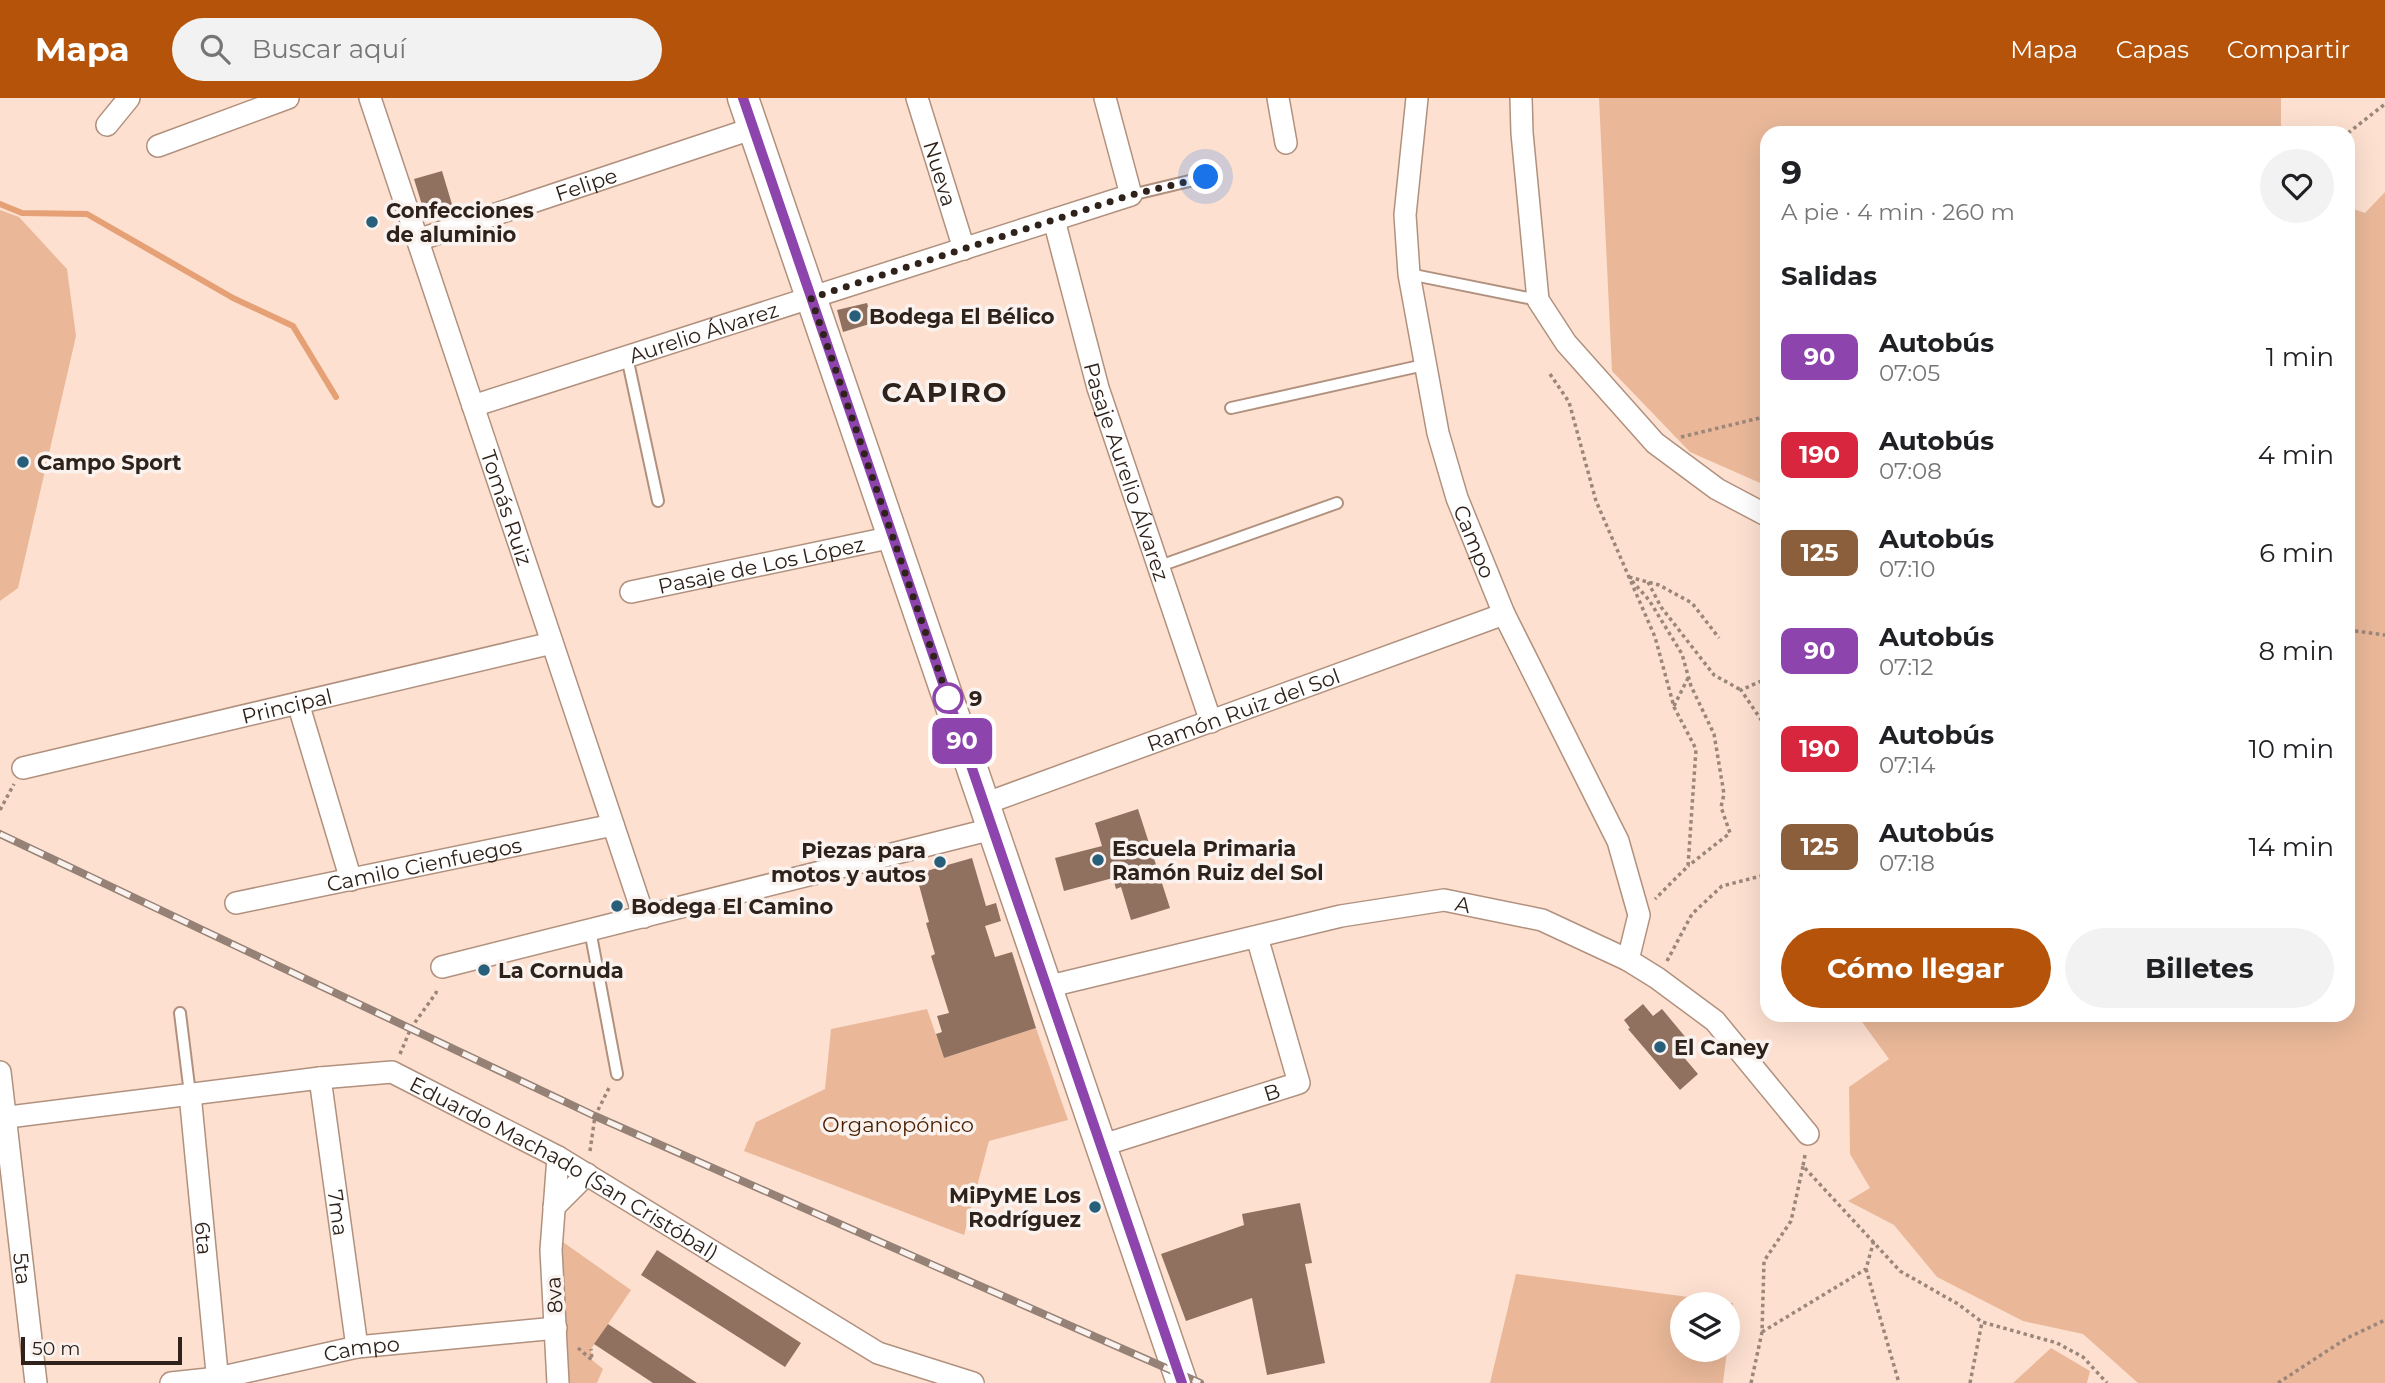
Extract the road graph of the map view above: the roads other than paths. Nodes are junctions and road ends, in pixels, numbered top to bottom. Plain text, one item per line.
1 (129, 98) edge
2 (288, 98) edge
3 (370, 98) edge
4 (743, 98) edge
5 (917, 98) edge
6 (1105, 98) edge
7 (1278, 98) edge
8 (1418, 98) edge
9 (1521, 98) edge
10 (107, 125) dead end
11 (754, 128) junction
12 (1286, 143) dead end
13 (158, 146) dead end
14 (1206, 177) dead end
15 (1131, 195) junction
16 (1054, 220) junction
17 (418, 240) junction
18 (964, 248) junction
19 (1409, 274) junction
20 (811, 298) junction
21 (1538, 300) junction
22 (627, 357) junction
23 (1424, 365) junction
24 (473, 406) junction
25 (1231, 408) dead end
26 (658, 501) dead end
27 (1337, 503) dead end
28 (1760, 512) edge
29 (893, 537) junction
30 (1157, 567) junction
31 (631, 592) dead end
32 (1504, 614) junction
33 (552, 643) junction
34 (298, 703) junction
35 (1210, 722) junction
36 (23, 768) road end
37 (988, 816) junction
38 (613, 825) junction
39 (351, 880) junction
40 (236, 904) dead end
41 (644, 917) junction
42 (590, 930) junction
43 (1257, 937) junction
44 (1628, 960) junction
45 (442, 967) road end
46 (1046, 987) junction
47 (180, 1013) dead end
48 (0, 1072) edge
49 (617, 1074) road end
50 (320, 1078) junction
51 (190, 1094) junction
52 (3, 1118) edge
53 (1808, 1134) road end
54 (1100, 1146) junction
55 (558, 1157) junction
56 (587, 1174) junction
57 (554, 1208) junction
58 (556, 1328) junction
59 (357, 1347) junction
60 (218, 1380) edge
61 (36, 1383) edge
62 (170, 1383) edge
63 (558, 1383) edge
64 (973, 1383) edge
65 (1182, 1383) edge

1 - 10 street
2 - 13 street
3 - 17 street, Tomás Ruiz
4 - 11 street
5 - 18 street, Nueva
6 - 15 street
7 - 12 street
8 - 19 street, Campo
9 - 21 street
11 - 17 street, Felipe
11 - 20 street
14 - 15 lane
15 - 16 street, Aurelio Álvarez
16 - 18 street, Aurelio Álvarez
16 - 30 street, Pasaje Aurelio Álvarez
17 - 24 street, Tomás Ruiz
18 - 20 street, Aurelio Álvarez
19 - 21 lane
19 - 23 street, Campo
20 - 22 street, Aurelio Álvarez
20 - 29 street
21 - 28 street
22 - 24 street, Aurelio Álvarez
22 - 26 lane
23 - 25 lane
23 - 32 street, Campo
24 - 33 street, Tomás Ruiz
27 - 30 lane
29 - 31 street, Pasaje de Los López
29 - 37 street
30 - 35 street, Pasaje Aurelio Álvarez
32 - 35 street, Ramón Ruiz del Sol
32 - 44 street, Campo
33 - 34 street, Principal
33 - 38 street, Tomás Ruiz
34 - 36 street, Principal
34 - 39 street
35 - 37 street, Ramón Ruiz del Sol
37 - 41 street, Ramón Ruiz del Sol
37 - 46 street
38 - 39 street, Camilo Cienfuegos
38 - 41 street, Tomás Ruiz
39 - 40 street, Camilo Cienfuegos
41 - 42 street, Ramón Ruiz del Sol
42 - 45 street, Ramón Ruiz del Sol
42 - 49 lane
43 - 44 street, A
43 - 46 street, A
43 - 54 street, B
44 - 53 street, A
46 - 54 street
47 - 51 lane
48 - 52 street, 5ta
50 - 51 street, Eduardo Machado (San Cristóbal)
50 - 55 street, Eduardo Machado (San Cristóbal)
50 - 59 street, 7ma
51 - 52 street, Eduardo Machado (San Cristóbal)
51 - 60 street, 6ta
52 - 61 street, 5ta
54 - 65 street
55 - 56 street, Eduardo Machado (San Cristóbal)
55 - 57 street, 8va
56 - 57 street
56 - 64 street, Eduardo Machado (San Cristóbal)
57 - 58 street, 8va
58 - 59 street, Campo
58 - 63 street, 8va
59 - 60 street, Campo
60 - 62 street, Campo

